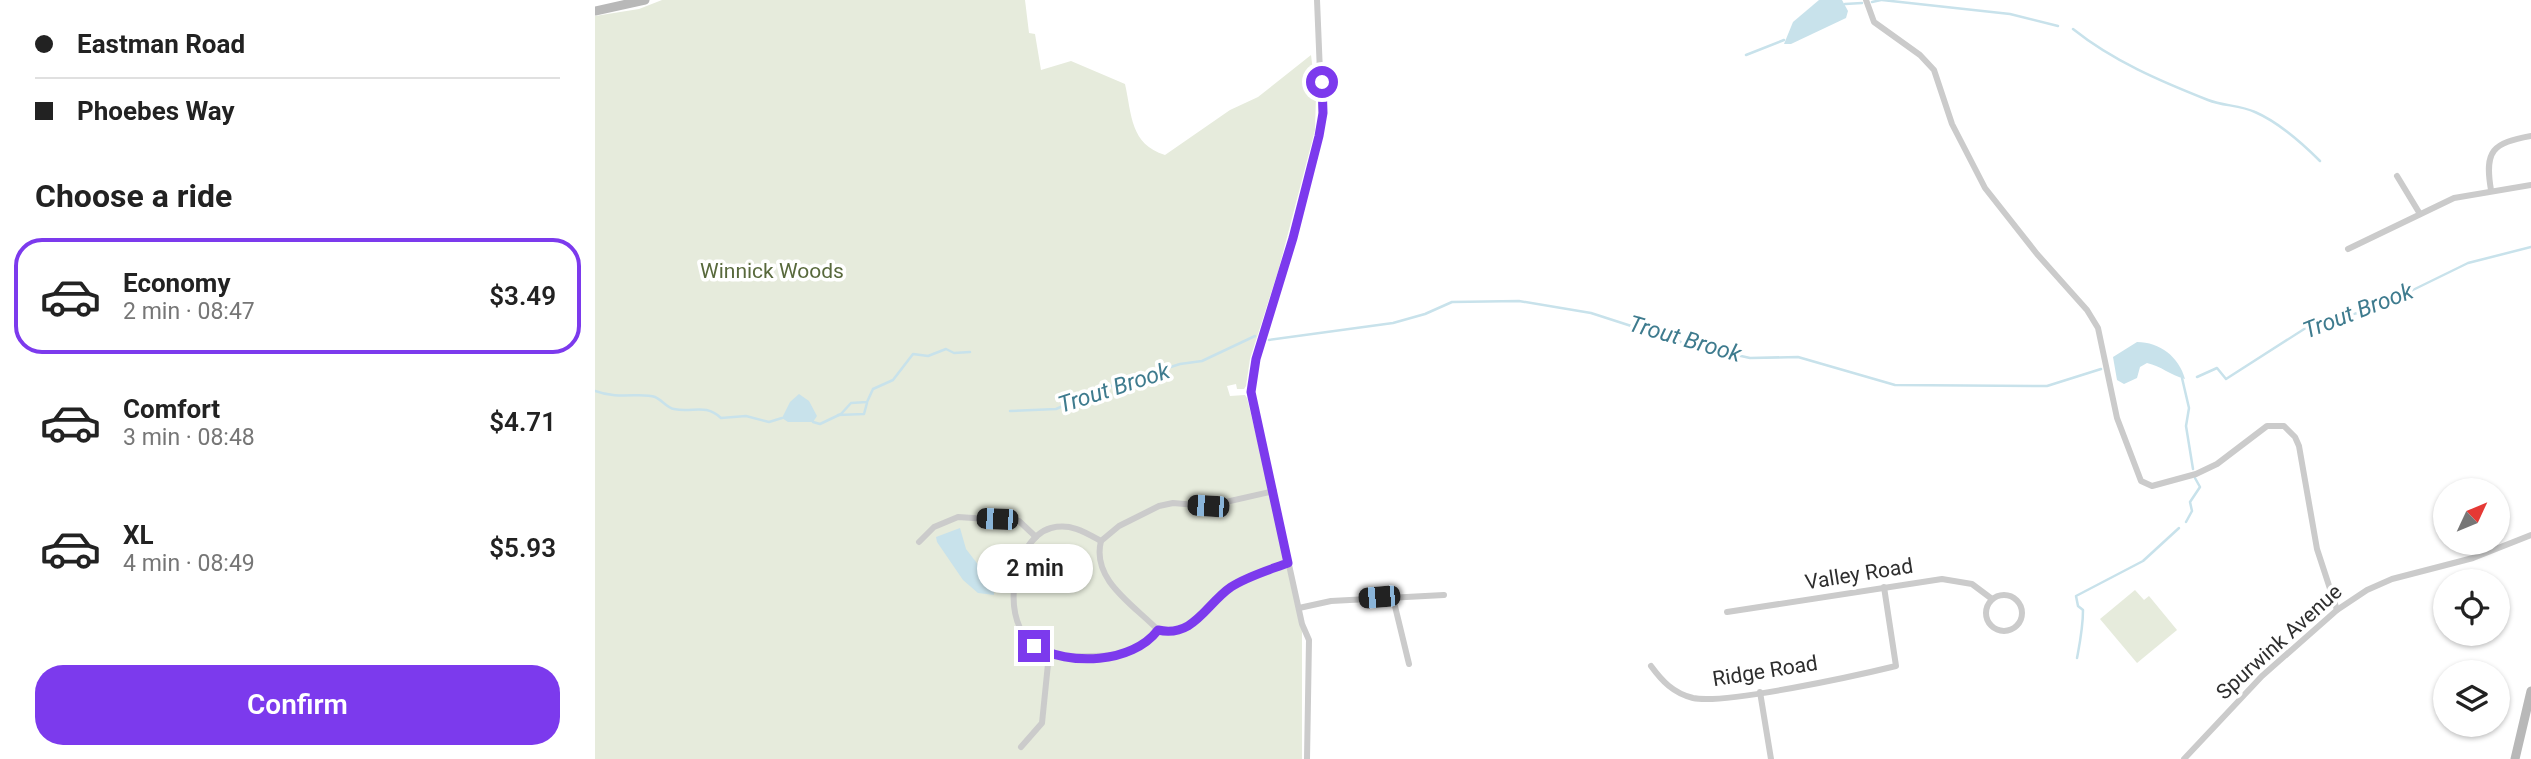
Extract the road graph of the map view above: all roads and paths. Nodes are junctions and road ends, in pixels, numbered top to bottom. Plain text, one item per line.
1 (645, 0) edge
2 (1317, 0) edge
3 (1866, 0) edge
4 (595, 11) edge
5 (2531, 136) edge
6 (2397, 176) dead end
7 (2531, 185) edge
8 (2491, 190) junction
9 (2420, 214) junction
10 (2348, 249) dead end
11 (1274, 491) junction
12 (2531, 535) edge
13 (1036, 537) junction
14 (1101, 541) junction
15 (919, 542) dead end
16 (1288, 563) junction
17 (1884, 587) junction
18 (1444, 594) dead end
19 (1393, 598) junction
20 (1992, 599) junction
21 (1299, 608) junction
22 (2337, 610) junction
23 (1727, 612) dead end
24 (1158, 630) junction
25 (1049, 654) junction
26 (1409, 664) dead end
27 (1651, 666) dead end
28 (2531, 691) edge
29 (1760, 692) junction
30 (1021, 747) dead end
31 (1307, 759) edge
32 (1771, 759) edge
33 (2184, 759) edge
34 (2515, 759) edge

1 - 4 main road
2 - 11 street
3 - 22 street
5 - 8 street
6 - 9 street
7 - 8 street
8 - 9 street
9 - 10 street
11 - 14 street
11 - 16 street
12 - 22 street, Spurwink Avenue
13 - 14 street
13 - 15 street
13 - 25 street
14 - 24 street
16 - 21 street
16 - 24 street
17 - 20 street, Valley Road
17 - 23 street, Valley Road
17 - 29 street, Ridge Road
18 - 19 street
19 - 21 street
19 - 26 street
20 - 20 street, Valley Road
21 - 31 street
22 - 33 street, Spurwink Avenue
24 - 25 street
25 - 30 street
27 - 29 street, Ridge Road
28 - 34 main road
29 - 32 street

